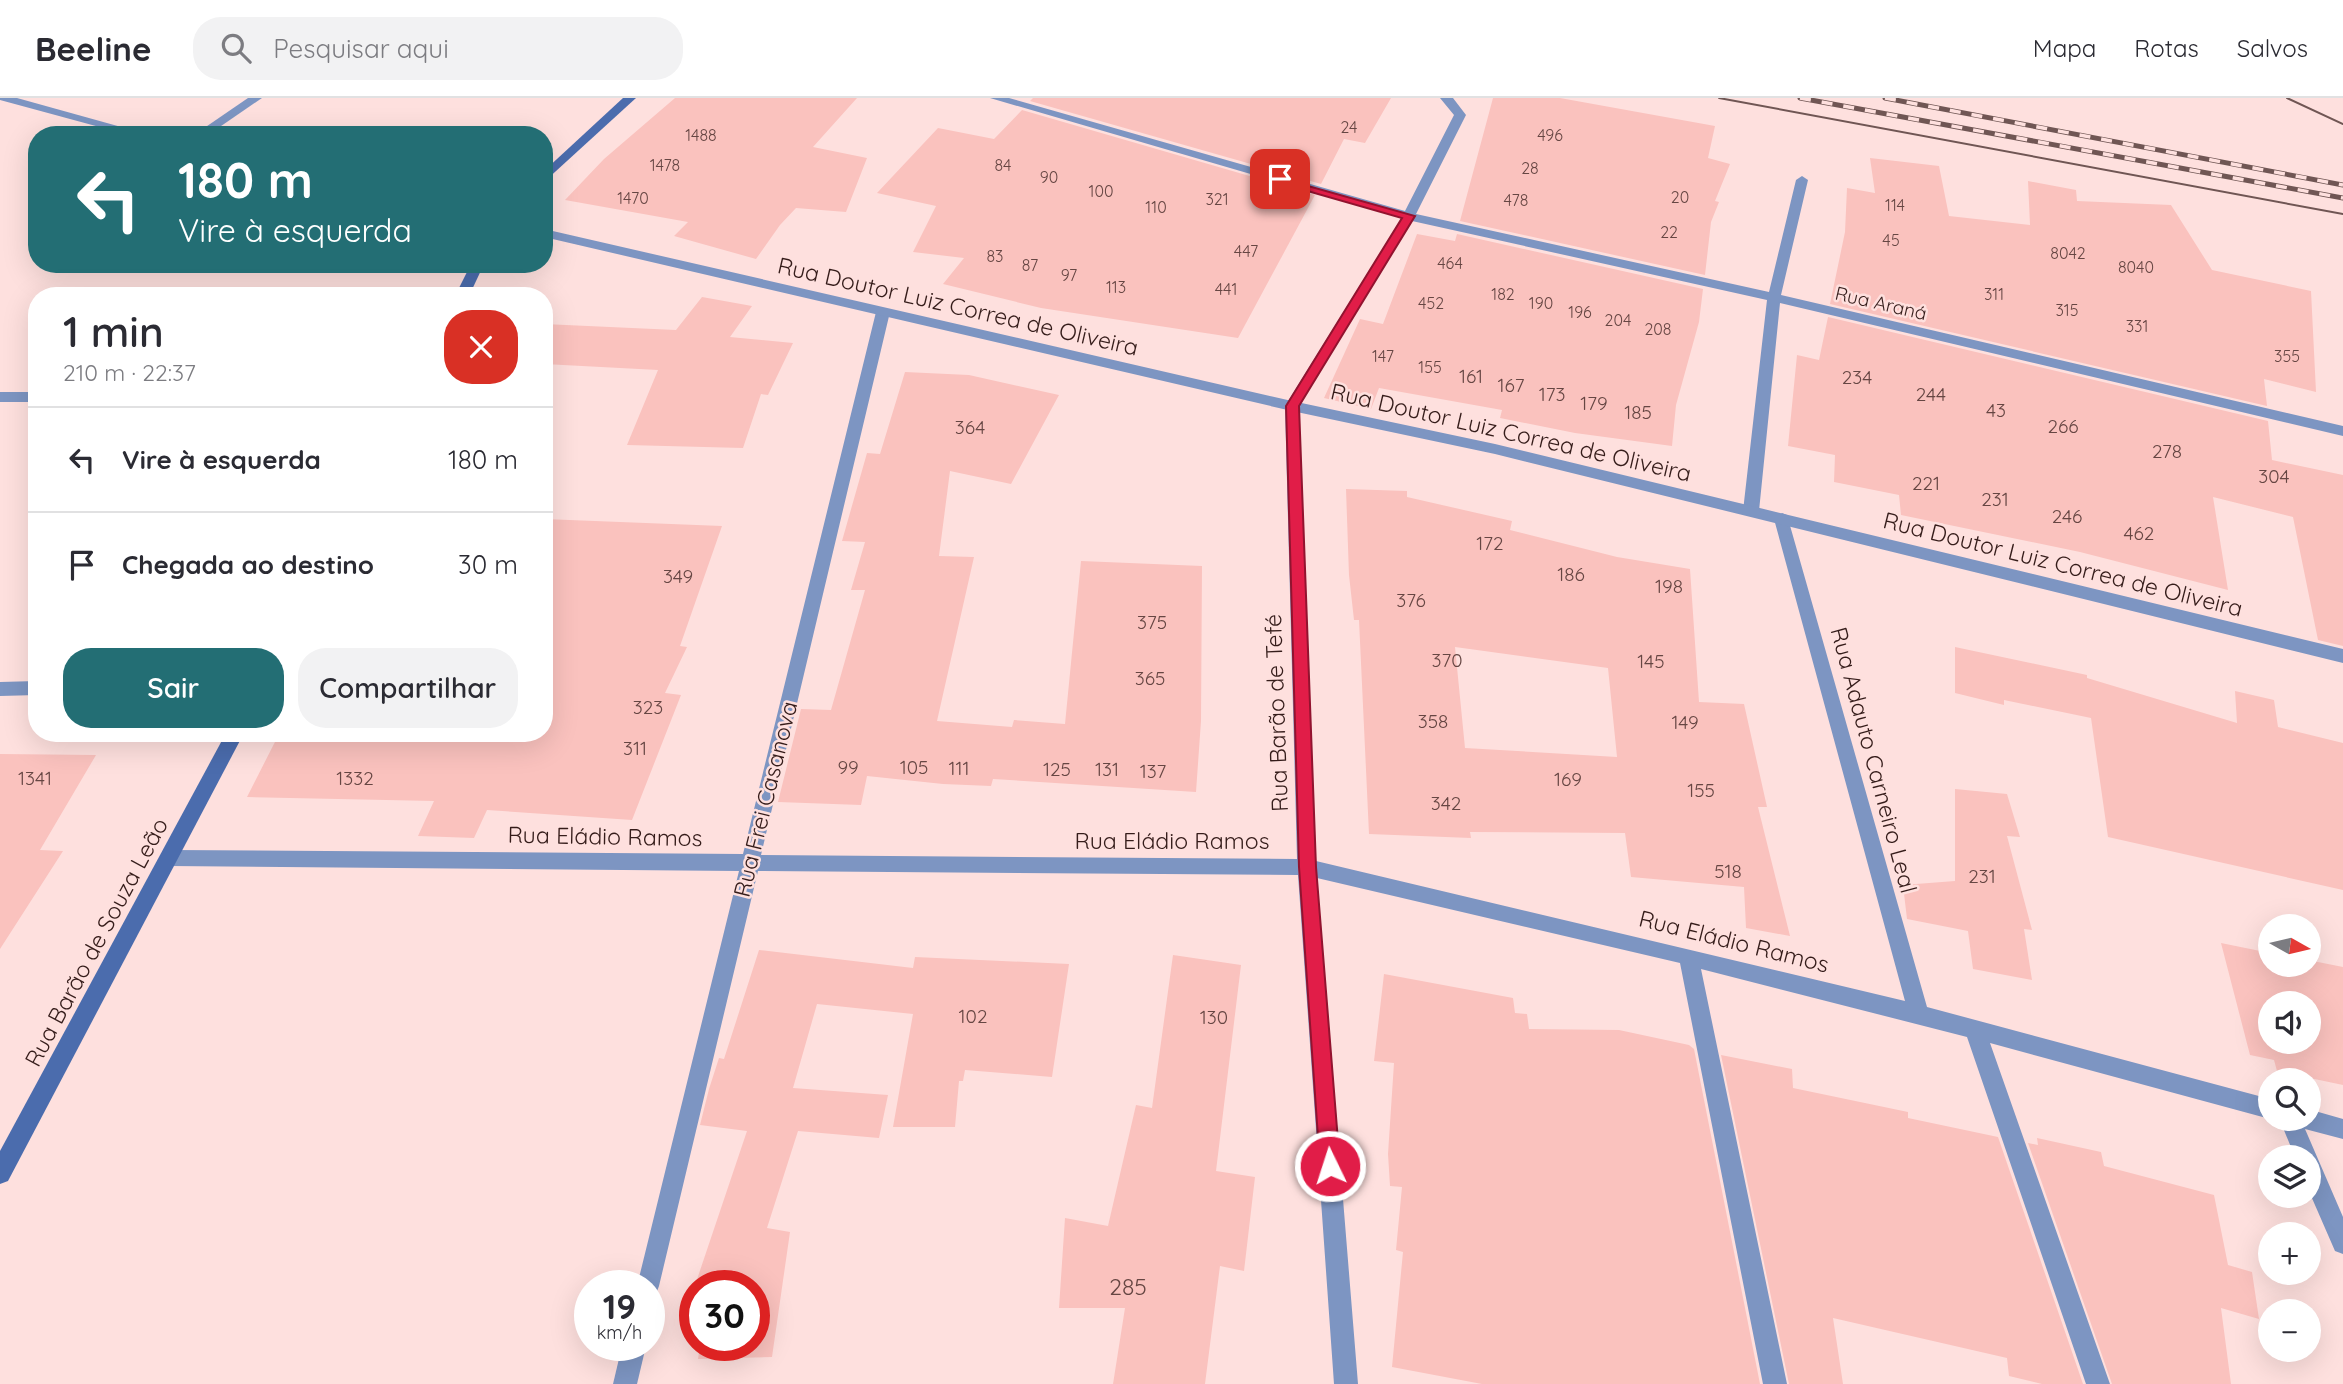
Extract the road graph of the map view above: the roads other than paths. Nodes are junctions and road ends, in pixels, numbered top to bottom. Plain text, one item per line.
1 (4, 98) edge
2 (257, 98) edge
3 (631, 98) edge
4 (996, 98) edge
5 (1446, 98) edge
6 (110, 126) edge
7 (214, 126) edge
8 (553, 170) edge
9 (1802, 180) dead end
10 (1409, 216) junction
11 (553, 235) edge
12 (1774, 297) junction
13 (883, 312) junction
14 (0, 397) edge
15 (28, 397) edge
16 (1293, 406) junction
17 (2343, 431) edge
18 (1751, 511) junction
19 (1782, 519) junction
20 (2343, 656) edge
21 (28, 688) edge
22 (0, 689) edge
23 (230, 742) edge
24 (170, 858) junction
25 (748, 864) junction
26 (1307, 867) junction
27 (1689, 958) junction
28 (1919, 1014) junction
29 (1975, 1030) junction
30 (2258, 1107) edge
31 (2321, 1123) edge
32 (2343, 1129) edge
33 (0, 1173) edge
34 (2321, 1193) edge
35 (2343, 1243) edge
36 (652, 1270) edge
37 (630, 1361) edge
38 (625, 1384) edge
39 (1346, 1384) edge
40 (1775, 1384) edge
41 (2098, 1384) edge

1 - 6 street
2 - 7 street
3 - 8 main road
4 - 10 street, Rua Araná
5 - 10 street
9 - 12 street
10 - 12 street, Rua Araná
10 - 16 street
11 - 13 street, Rua Doutor Luiz Correa de Oliveira
12 - 17 street, Rua Araná
12 - 18 street
13 - 16 street, Rua Doutor Luiz Correa de Oliveira
13 - 25 street, Rua Frei Casanova
14 - 15 street
16 - 18 street, Rua Doutor Luiz Correa de Oliveira
16 - 26 street, Rua Barão de Tefé
18 - 19 street, Rua Doutor Luiz Correa de Oliveira
19 - 20 street, Rua Doutor Luiz Correa de Oliveira
19 - 28 street, Rua Adauto Carneiro Leal
21 - 22 street
23 - 24 main road, Rua Barão de Souza Leão
24 - 25 street, Rua Eládio Ramos
24 - 33 main road, Rua Barão de Souza Leão
25 - 26 street, Rua Eládio Ramos
25 - 36 street, Rua Frei Casanova
26 - 27 street, Rua Eládio Ramos
26 - 39 street, Rua Barão de Tefé
27 - 28 street, Rua Eládio Ramos
27 - 40 street
28 - 29 street, Rua Eládio Ramos
29 - 30 street, Rua Eládio Ramos
29 - 41 street
31 - 32 street
34 - 35 street
37 - 38 street

